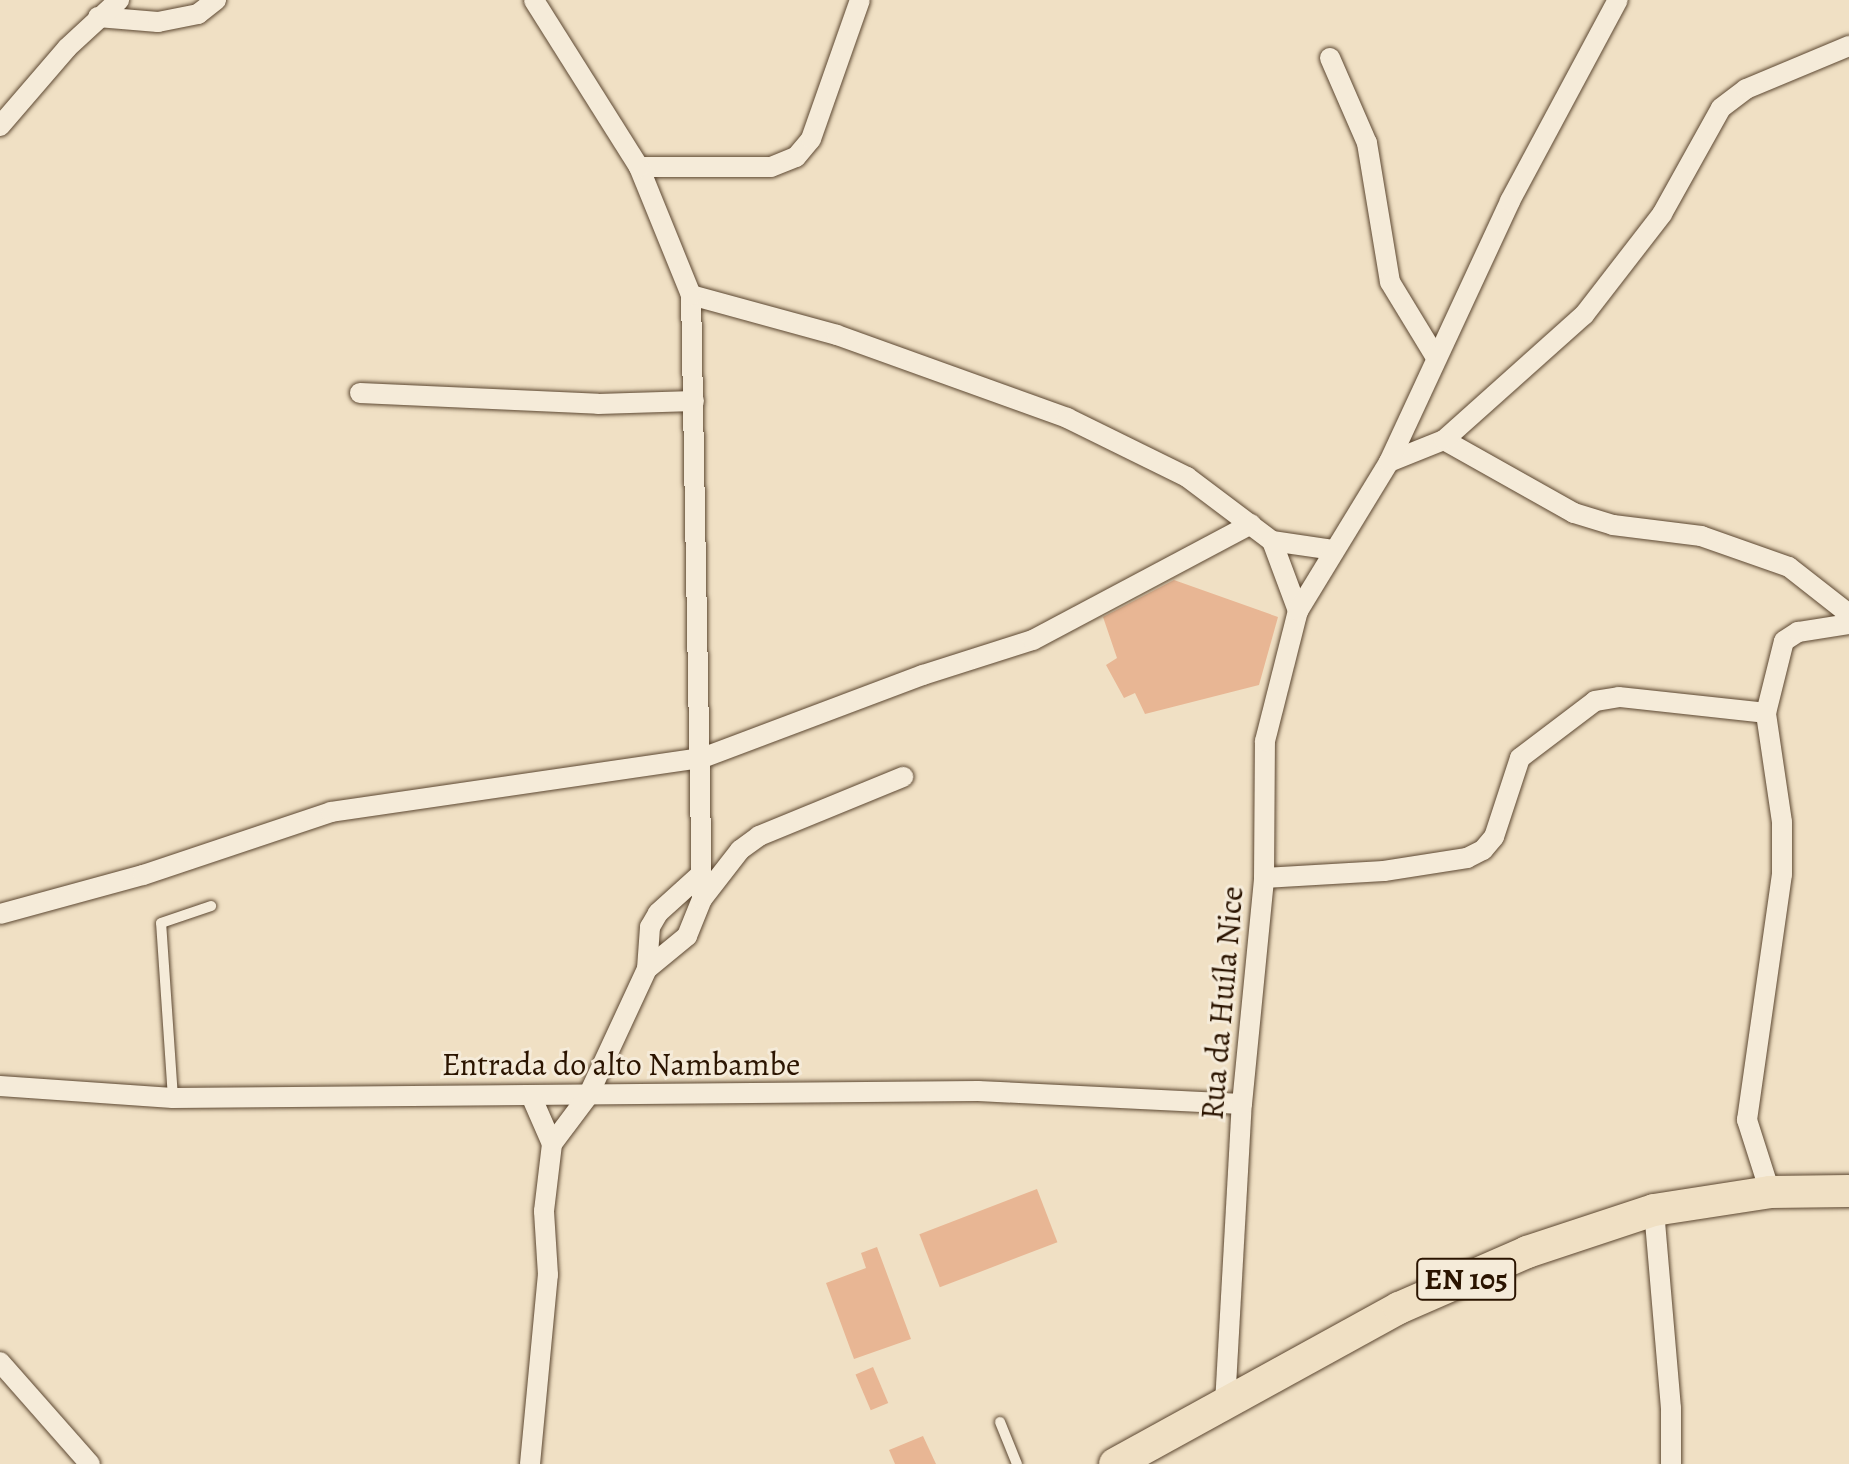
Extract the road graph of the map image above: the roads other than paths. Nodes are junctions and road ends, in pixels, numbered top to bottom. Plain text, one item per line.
1 (119, 0) edge
2 (216, 0) edge
3 (534, 0) edge
4 (860, 0) edge
5 (1618, 0) edge
6 (98, 17) junction
7 (1849, 46) edge
8 (1330, 58) dead end
9 (0, 126) edge
10 (639, 167) junction
11 (691, 295) junction
12 (1435, 356) junction
13 (360, 393) dead end
14 (694, 401) junction
15 (1444, 440) junction
16 (1389, 462) junction
17 (1251, 524) junction
18 (1272, 541) junction
19 (1334, 550) junction
20 (1298, 611) junction
21 (1849, 614) edge
22 (1849, 624) edge
23 (1766, 713) junction
24 (702, 758) junction
25 (903, 777) dead end
26 (700, 875) junction
27 (1264, 878) junction
28 (702, 899) junction
29 (211, 906) dead end
30 (0, 914) edge
31 (647, 969) junction
32 (0, 1086) edge
33 (588, 1096) junction
34 (173, 1098) junction
35 (532, 1098) junction
36 (1242, 1104) junction
37 (552, 1144) junction
38 (1849, 1191) edge
39 (1770, 1192) junction
40 (1654, 1210) junction
41 (0, 1362) edge
42 (1225, 1404) junction
43 (1000, 1422) dead end
44 (90, 1464) edge
45 (530, 1464) edge
46 (1017, 1464) edge
47 (1115, 1464) edge
48 (1671, 1464) edge

1 - 6 street
2 - 6 street
3 - 10 street
4 - 10 street
5 - 12 street, Rua da Huíla Nice
6 - 9 street
7 - 15 street
8 - 12 street
10 - 11 street
11 - 14 street
11 - 17 street
12 - 16 street, Rua da Huíla Nice
13 - 14 street
14 - 24 street
15 - 16 street
15 - 21 street
16 - 19 street, Rua da Huíla Nice
17 - 18 street
17 - 24 street
18 - 19 street
18 - 20 street
19 - 20 street, Rua da Huíla Nice
20 - 27 street, Rua da Huíla Nice
22 - 23 street
23 - 27 street
23 - 39 street
24 - 26 street
24 - 30 street
25 - 28 street
26 - 28 street
26 - 31 street
27 - 36 street, Rua da Huíla Nice
28 - 31 street
29 - 34 lane
31 - 33 street
32 - 34 street, Entrada do alto Nambambe
33 - 35 street, Entrada do alto Nambambe
33 - 36 street, Entrada do alto Nambambe
33 - 37 street
34 - 35 street, Entrada do alto Nambambe
35 - 37 street
36 - 42 street, Rua da Huíla Nice
37 - 45 street
38 - 39 main road, EN 105
39 - 40 main road, EN 105
40 - 42 main road, EN 105
40 - 48 street
41 - 44 street
42 - 47 main road, EN 105
43 - 46 lane

